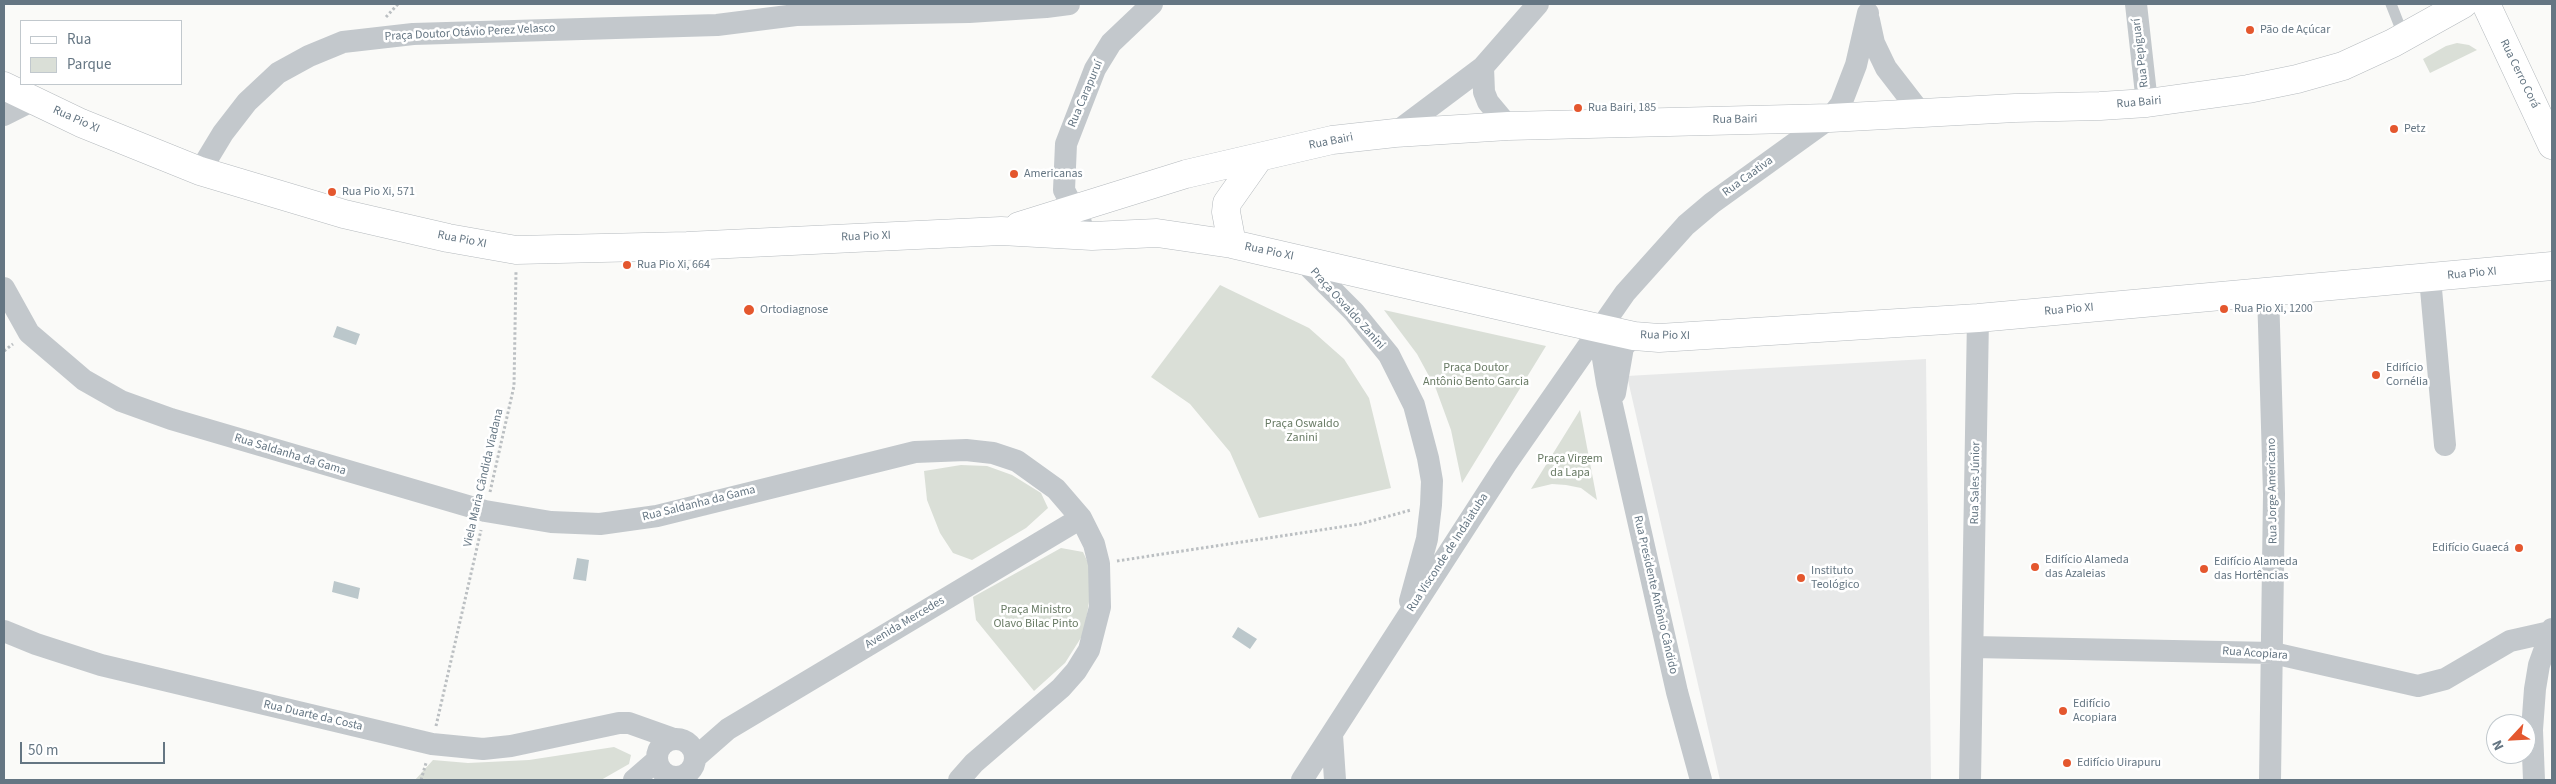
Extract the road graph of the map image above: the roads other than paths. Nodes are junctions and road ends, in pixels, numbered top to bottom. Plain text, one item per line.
1 (1069, 4) edge
2 (1152, 4) edge
3 (1538, 4) edge
4 (2136, 4) edge
5 (2391, 4) edge
6 (2463, 4) edge
7 (2486, 4) edge
8 (1867, 8) edge
9 (803, 10) edge
10 (2404, 37) junction
11 (1483, 67) junction
12 (4, 86) edge
13 (32, 101) junction
14 (2147, 103) junction
15 (1920, 112) junction
16 (4, 115) edge
17 (1830, 118) junction
18 (1508, 126) junction
19 (1395, 133) junction
20 (1066, 144) junction
21 (2552, 145) edge
22 (1258, 159) junction
23 (200, 171) junction
24 (1100, 200) junction
25 (1072, 209) junction
26 (1001, 231) junction
27 (1092, 236) junction
28 (1232, 244) junction
29 (1301, 259) junction
30 (2552, 266) edge
31 (2430, 278) junction
32 (4, 288) edge
33 (2268, 292) junction
34 (1978, 318) junction
35 (1598, 328) junction
36 (1634, 336) junction
37 (1613, 409) junction
38 (2445, 445) dead end
39 (1082, 518) junction
40 (1404, 619) junction
41 (2551, 630) edge
42 (4, 631) edge
43 (1973, 647) junction
44 (2273, 653) junction
45 (1332, 735) junction
46 (675, 765) edge
47 (634, 780) edge
48 (959, 780) edge
49 (1302, 780) edge
50 (1335, 780) edge
51 (1701, 780) edge
52 (1970, 780) edge
53 (2270, 780) edge
54 (2534, 780) edge

1 - 9 street, Praça Doutor Otávio Perez Velasco
2 - 20 street, Rua Carapuruí
3 - 11 street
4 - 14 street, Rua Pepiguarí
5 - 10 lane
6 - 10 main road, Rua Bairi
7 - 21 main road, Rua Cerro Corá
8 - 15 street, Rua Caativa
8 - 17 street, Rua Caativa
9 - 23 street, Praça Doutor Otávio Perez Velasco
10 - 14 main road, Rua Bairi
11 - 18 street
11 - 19 street
12 - 13 main road, Rua Pio XI
13 - 16 street
13 - 23 main road, Rua Pio XI
14 - 15 main road, Rua Bairi
15 - 17 main road, Rua Bairi
17 - 18 main road, Rua Bairi
17 - 35 street, Rua Caativa
18 - 19 main road, Rua Bairi
19 - 22 main road, Rua Bairi
20 - 24 street, Rua Carapuruí
20 - 25 street, Rua Carapuruí
22 - 24 main road, Rua Bairi
22 - 28 main road
23 - 26 main road, Rua Pio XI
24 - 25 main road, Rua Bairi
25 - 26 main road, Rua Bairi
25 - 27 street, Rua Carapuruí
26 - 27 main road, Rua Pio XI
27 - 28 main road, Rua Pio XI
28 - 29 main road, Rua Pio XI
29 - 35 main road, Rua Pio XI
29 - 40 street, Praça Osvaldo Zanini
30 - 31 main road, Rua Pio XI
31 - 33 main road, Rua Pio XI
31 - 38 street
32 - 39 street, Rua Saldanha da Gama
33 - 34 main road, Rua Pio XI
33 - 44 street, Rua Jorge Americano
34 - 36 main road, Rua Pio XI
34 - 43 street, Rua Sales Júnior
35 - 36 main road, Rua Pio XI
35 - 37 street, Rua Presidente Antônio Cândido
35 - 40 street, Rua Visconde de Indaiatuba
36 - 37 street, Rua Presidente Antônio Cândido
37 - 51 street, Rua Presidente Antônio Cândido
39 - 46 street, Avenida Mercedes
39 - 48 street, Rua Saldanha da Gama
40 - 45 street, Rua Visconde de Indaiatuba
41 - 44 street, Rua Acopiara
41 - 54 street
42 - 46 street, Rua Duarte da Costa
43 - 44 street, Rua Acopiara
43 - 52 street, Rua Sales Júnior
44 - 53 street, Rua Jorge Americano
45 - 49 street, Rua Visconde de Indaiatuba
45 - 50 street
46 - 47 street, Avenida Mercedes

